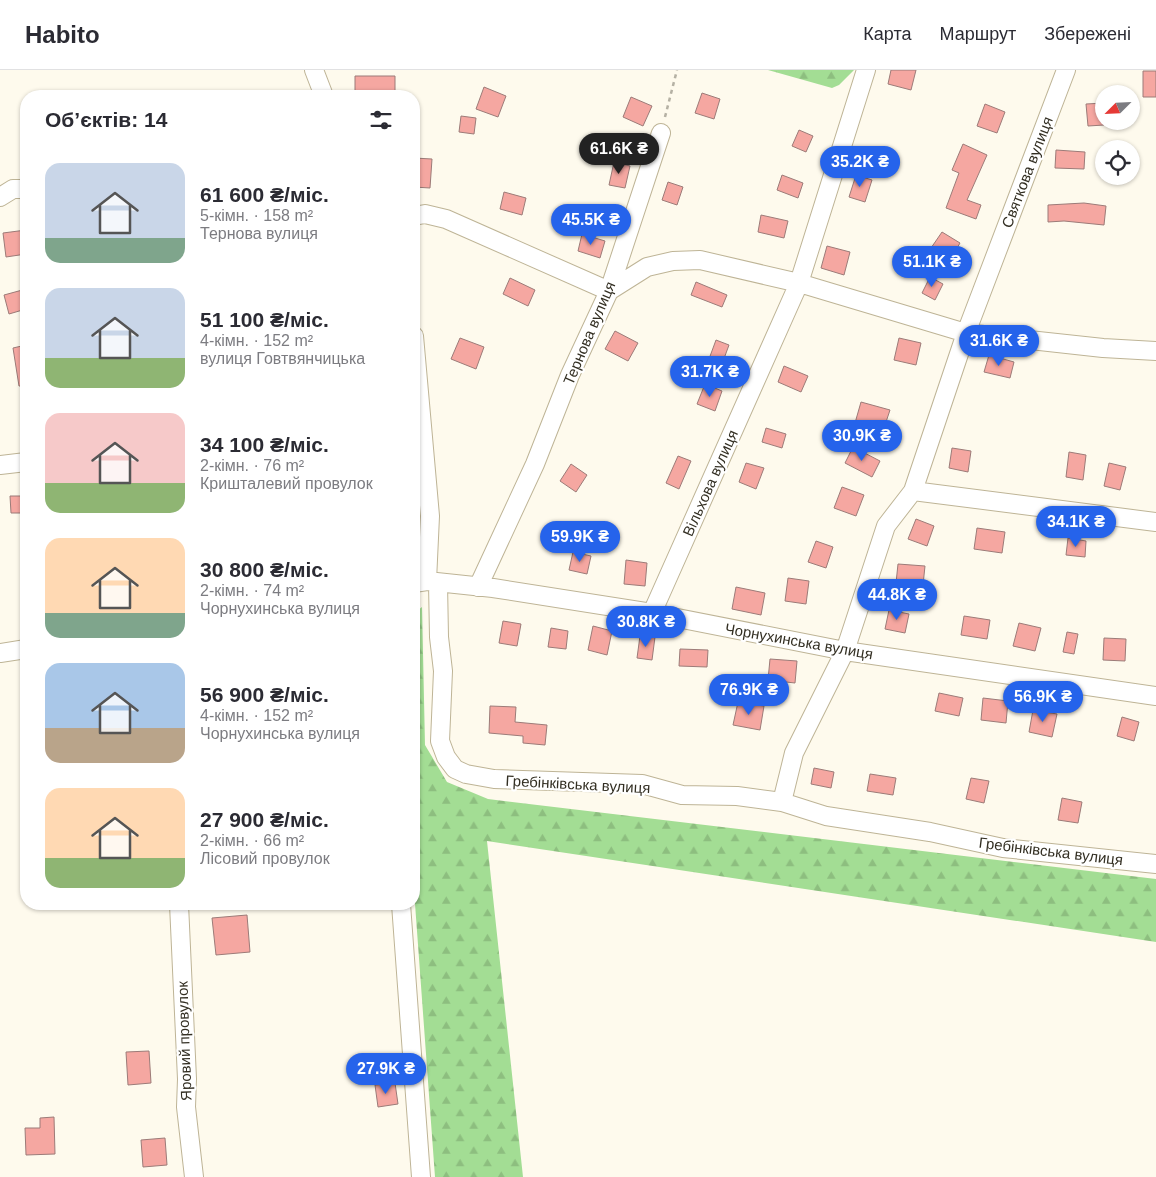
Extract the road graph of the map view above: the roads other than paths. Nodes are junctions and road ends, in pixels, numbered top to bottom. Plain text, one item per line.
1 (314, 70) edge
2 (866, 70) edge
3 (1066, 70) edge
4 (322, 90) edge
5 (661, 133) road end
6 (20, 189) edge
7 (0, 197) edge
8 (420, 215) edge
9 (799, 282) junction
10 (610, 291) junction
11 (966, 333) junction
12 (1156, 351) edge
13 (420, 428) edge
14 (20, 463) edge
15 (0, 465) edge
16 (913, 491) junction
17 (1156, 522) edge
18 (426, 582) edge
19 (478, 587) junction
20 (652, 613) junction
21 (20, 651) edge
22 (844, 651) junction
23 (0, 653) edge
24 (1156, 696) edge
25 (782, 802) junction
26 (1156, 864) edge
27 (179, 910) edge
28 (401, 910) edge
29 (194, 1177) edge
30 (421, 1177) edge

1 - 4 street
2 - 9 street, Вільхова вулиця
3 - 11 street, Святкова вулиця
5 - 10 street, Тернова вулиця
6 - 7 street
8 - 10 street
9 - 10 street
9 - 11 street
9 - 20 street, Вільхова вулиця
10 - 19 street, Тернова вулиця
11 - 12 street
11 - 16 street, Святкова вулиця
13 - 18 street, Гребінківська вулиця
14 - 15 street
16 - 17 street
16 - 22 street, Святкова вулиця
18 - 19 street, Чорнухинська вулиця
18 - 25 street, Гребінківська вулиця
19 - 20 street, Чорнухинська вулиця
20 - 22 street, Чорнухинська вулиця
21 - 23 street
22 - 24 street, Чорнухинська вулиця
22 - 25 street, Святкова вулиця
25 - 26 street, Гребінківська вулиця
27 - 29 street, Яровий провулок
28 - 30 street

